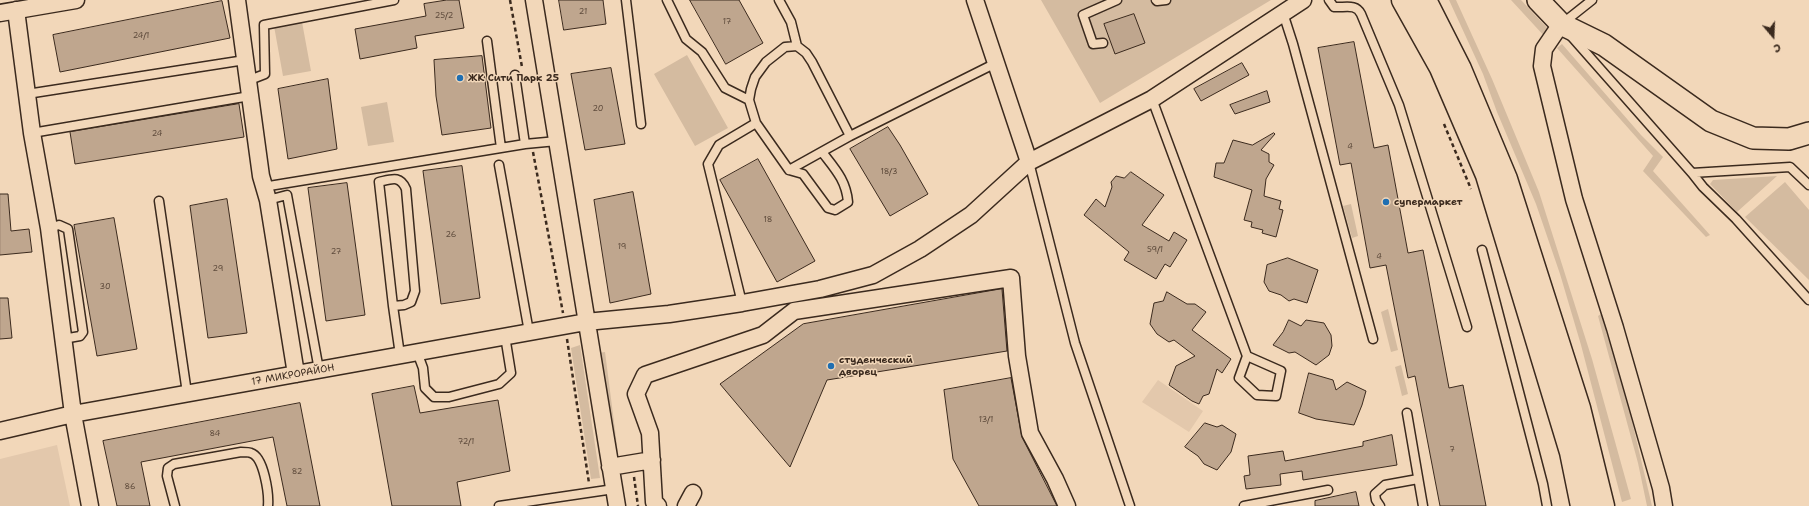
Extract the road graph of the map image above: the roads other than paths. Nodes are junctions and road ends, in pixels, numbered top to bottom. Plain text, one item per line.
1 (76, 0) edge
2 (237, 0) edge
3 (394, 0) edge
4 (534, 0) edge
5 (626, 0) edge
6 (667, 0) edge
7 (779, 0) edge
8 (975, 0) edge
9 (1117, 0) edge
10 (1156, 0) edge
11 (1166, 0) edge
12 (1303, 0) edge
13 (1329, 0) edge
14 (1403, 0) edge
15 (1425, 0) edge
16 (1538, 0) edge
17 (1592, 0) edge
18 (16, 5) edge
19 (0, 13) edge
20 (1283, 13) junction
21 (1561, 24) junction
22 (487, 41) dead end
23 (1103, 43) dead end
24 (798, 46) junction
25 (245, 60) junction
26 (996, 63) junction
27 (516, 75) dead end
28 (249, 89) junction
29 (27, 94) junction
30 (1152, 99) junction
31 (749, 100) junction
32 (756, 123) junction
33 (641, 124) dead end
34 (32, 133) junction
35 (1809, 133) edge
36 (850, 136) junction
37 (557, 141) junction
38 (528, 146) junction
39 (501, 148) junction
40 (822, 152) junction
41 (1029, 162) junction
42 (499, 165) dead end
43 (789, 170) junction
44 (1692, 173) junction
45 (1809, 185) edge
46 (266, 193) junction
47 (159, 201) dead end
48 (1482, 250) dead end
49 (1809, 300) edge
50 (742, 303) junction
51 (393, 306) junction
52 (586, 322) junction
53 (1467, 327) dead end
54 (529, 332) junction
55 (505, 336) junction
56 (1373, 339) dead end
57 (418, 352) junction
58 (400, 355) junction
59 (1247, 356) junction
60 (319, 370) junction
61 (296, 374) junction
62 (187, 394) junction
63 (1407, 413) dead end
64 (73, 414) junction
65 (0, 431) edge
66 (652, 460) junction
67 (610, 467) junction
68 (1418, 479) junction
69 (614, 489) junction
70 (1328, 490) dead end
71 (176, 505) edge
72 (90, 506) edge
73 (268, 506) edge
74 (499, 506) edge
75 (616, 506) edge
76 (658, 506) edge
77 (1066, 506) edge
78 (1130, 506) edge
79 (1244, 506) edge
80 (1380, 506) edge
81 (1423, 506) edge
82 (1546, 506) edge
83 (1582, 506) edge
84 (1603, 506) edge
85 (1664, 506) edge

1 - 18 street
2 - 25 street
3 - 28 lane
4 - 37 street
5 - 33 lane
6 - 31 lane
7 - 24 lane
8 - 26 street
9 - 23 lane
10 - 11 lane
12 - 20 street, 17 МИКРОРАЙОН
13 - 53 lane
14 - 83 main road
15 - 84 main road
16 - 21 street
17 - 21 lane
18 - 19 street
18 - 29 street
20 - 30 street, 17 МИКРОРАЙОН
20 - 56 lane
21 - 35 street
21 - 44 lane
21 - 85 street
22 - 39 lane
24 - 31 lane
24 - 36 lane
25 - 28 street
25 - 29 lane
26 - 36 lane
26 - 41 street
27 - 38 lane
28 - 34 lane
28 - 46 street
29 - 34 street
30 - 41 street, 17 МИКРОРАЙОН
30 - 59 lane
31 - 32 lane
32 - 43 lane
32 - 50 lane
34 - 64 street
36 - 40 lane
37 - 38 lane
37 - 52 street
38 - 39 lane
39 - 46 lane
40 - 43 lane
40 - 43 lane
41 - 50 street, 17 МИКРОРАЙОН
41 - 78 lane
42 - 54 lane
44 - 45 lane
44 - 49 lane
46 - 60 lane
46 - 61 street
47 - 62 lane
48 - 82 lane
50 - 52 street, 17 МИКРОРАЙОН
51 - 51 lane
51 - 58 lane
52 - 54 street, 17 МИКРОРАЙОН
52 - 67 street
54 - 55 street, 17 МИКРОРАЙОН
55 - 57 street, 17 МИКРОРАЙОН
55 - 57 lane
57 - 58 street, 17 МИКРОРАЙОН
58 - 60 street, 17 МИКРОРАЙОН
59 - 59 lane
60 - 61 street, 17 МИКРОРАЙОН
61 - 62 street, 17 МИКРОРАЙОН
62 - 64 street, 17 МИКРОРАЙОН
63 - 68 lane
64 - 65 street, 17 МИКРОРАЙОН
64 - 72 street
66 - 67 street
66 - 76 street
66 - 77 street
67 - 69 street
68 - 80 lane
68 - 81 lane
69 - 74 lane
69 - 75 street
70 - 79 lane
71 - 73 lane

